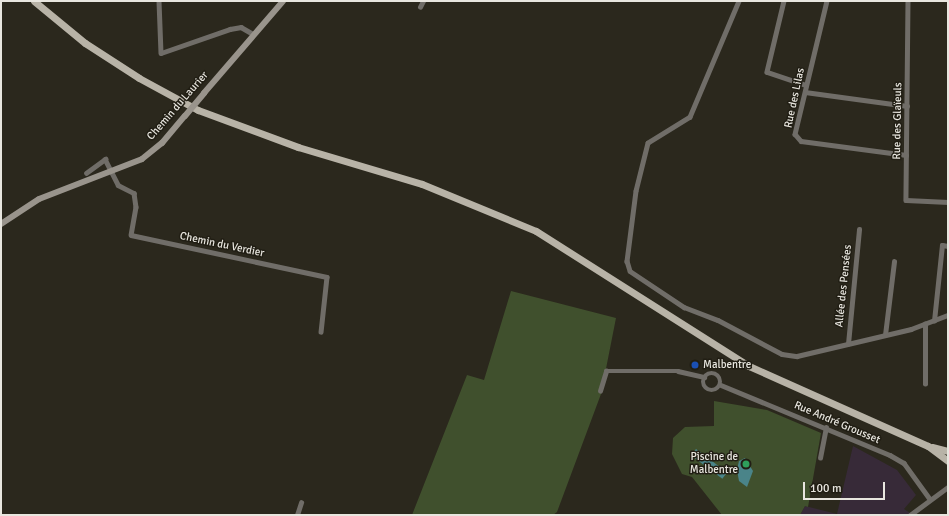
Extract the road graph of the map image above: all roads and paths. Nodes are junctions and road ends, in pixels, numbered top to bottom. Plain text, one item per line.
1 (34, 1) edge
2 (159, 1) edge
3 (283, 1) edge
4 (423, 1) edge
5 (739, 1) edge
6 (784, 1) edge
7 (827, 1) edge
8 (908, 1) edge
9 (420, 7) dead end
10 (253, 34) junction
11 (806, 85) junction
12 (804, 92) junction
13 (907, 106) junction
14 (906, 155) junction
15 (112, 172) junction
16 (86, 173) dead end
17 (948, 202) edge
18 (1, 224) edge
19 (859, 230) dead end
20 (948, 246) edge
21 (894, 262) dead end
22 (948, 315) edge
23 (934, 320) junction
24 (925, 324) junction
25 (321, 332) dead end
26 (885, 335) junction
27 (848, 344) junction
28 (704, 377) junction
29 (925, 384) dead end
30 (721, 385) junction
31 (600, 391) dead end
32 (826, 428) junction
33 (928, 446) junction
34 (948, 451) edge
35 (820, 458) dead end
36 (948, 461) edge
37 (948, 482) edge
38 (948, 487) edge
39 (939, 492) junction
40 (930, 499) junction
41 (301, 503) dead end
42 (297, 515) edge
43 (910, 515) edge

1 - 33 main road
2 - 10 street
3 - 10 street, Chemin du Laurier
4 - 9 street
5 - 27 street
6 - 11 street
7 - 11 street, Rue des Lilas
8 - 13 street, Rue des Glaïeuls
10 - 15 street, Chemin du Laurier, bridge
11 - 12 street, Rue des Lilas
12 - 13 street
12 - 14 street, Rue des Lilas
13 - 14 street, Rue des Glaïeuls
14 - 17 street, Rue des Glaïeuls
15 - 16 street
15 - 18 street, Chemin du Laurier
15 - 25 street, Chemin du Verdier
19 - 27 street, Allée des Pensées
20 - 23 street
21 - 26 street
22 - 23 street
23 - 24 street
24 - 26 street
24 - 29 street
26 - 27 street
28 - 30 street
28 - 30 street
28 - 31 street
30 - 32 street, Rue André Grousset
32 - 35 street
32 - 40 street, Rue André Grousset
33 - 34 main road
33 - 36 main road
37 - 39 street
38 - 39 street
39 - 40 street
40 - 43 street
41 - 42 street

